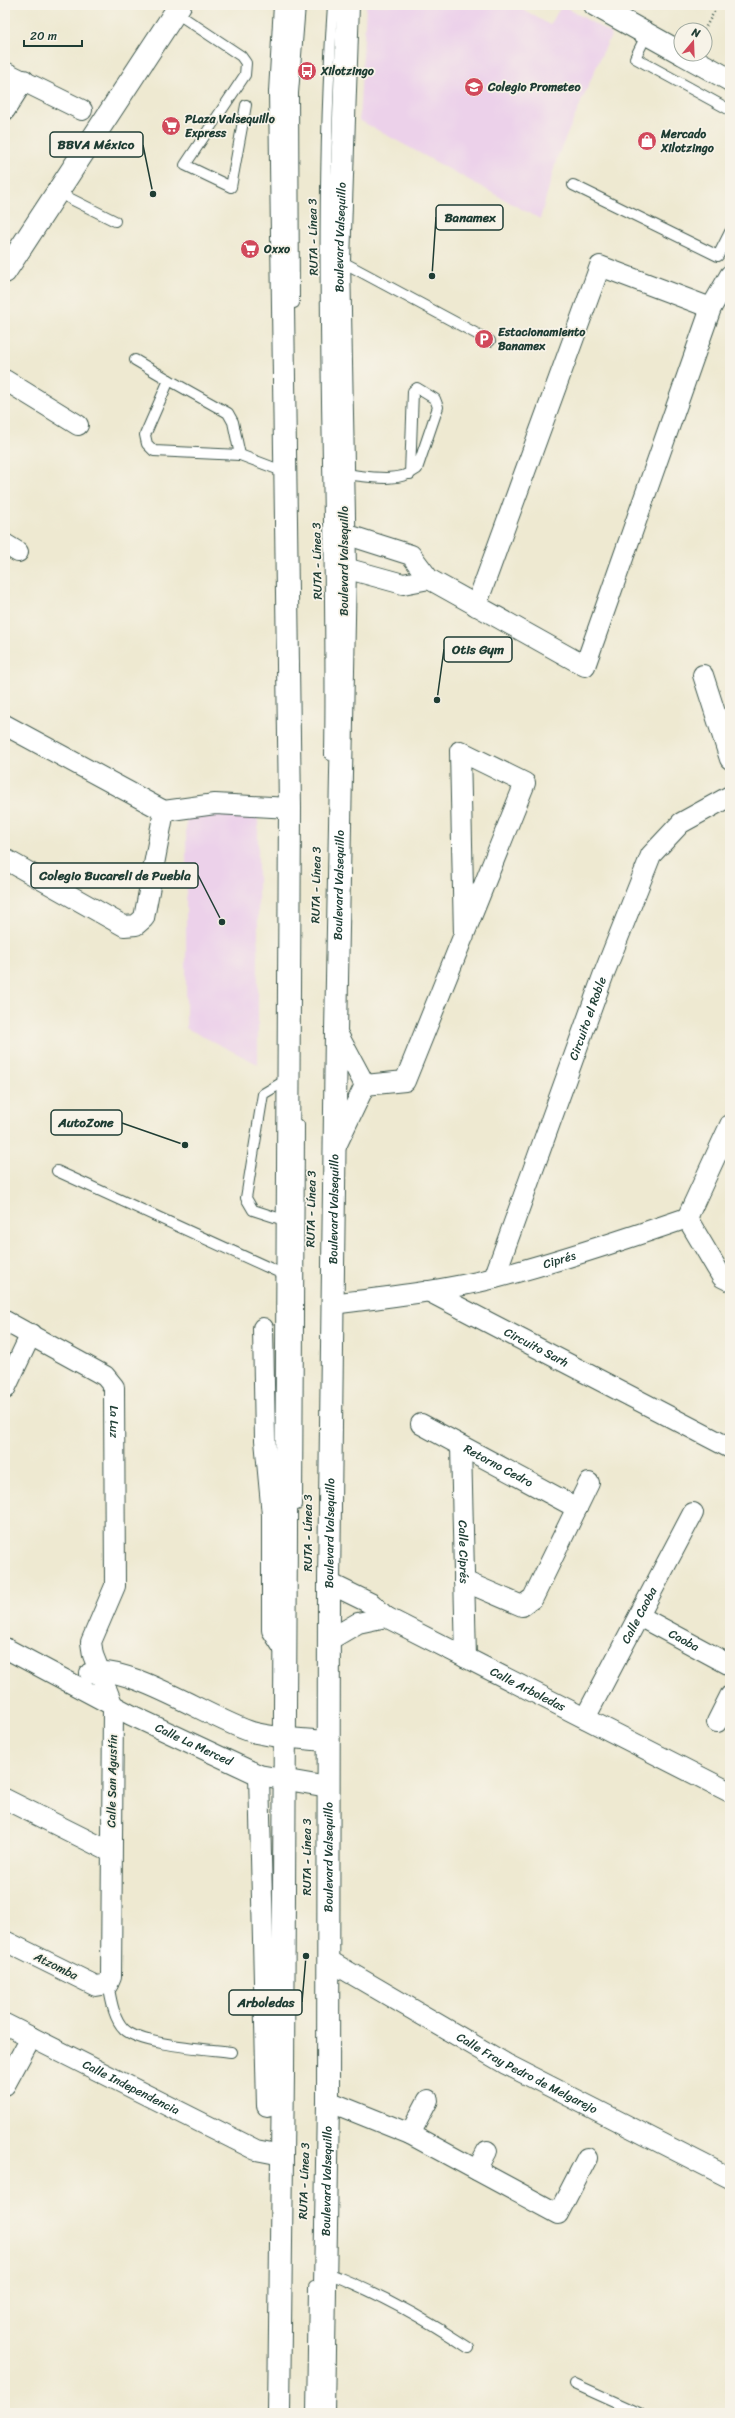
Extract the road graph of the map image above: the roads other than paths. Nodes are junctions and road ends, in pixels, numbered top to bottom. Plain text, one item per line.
1 (285, 5) edge
2 (300, 5) edge
3 (333, 5) edge
4 (348, 5) edge
5 (598, 6) edge
6 (177, 8) edge
7 (647, 34) junction
8 (673, 48) edge
9 (698, 62) edge
10 (5, 72) edge
11 (24, 80) junction
12 (730, 80) edge
13 (246, 105) dead end
14 (5, 110) edge
15 (82, 110) dead end
16 (730, 110) edge
17 (573, 185) dead end
18 (57, 192) junction
19 (114, 221) dead end
20 (730, 232) edge
21 (340, 260) junction
22 (5, 272) edge
23 (730, 275) edge
24 (711, 308) junction
25 (294, 310) dead end
26 (294, 326) dead end
27 (490, 341) dead end
28 (135, 360) dead end
29 (5, 380) edge
30 (169, 380) junction
31 (78, 425) dead end
32 (240, 455) junction
33 (285, 472) junction
34 (343, 474) junction
35 (410, 474) junction
36 (345, 534) junction
37 (345, 568) junction
38 (429, 579) junction
39 (476, 606) junction
40 (703, 674) dead end
41 (5, 725) edge
42 (730, 759) edge
43 (330, 768) dead end
44 (330, 784) dead end
45 (730, 796) edge
46 (290, 808) junction
47 (164, 811) junction
48 (5, 859) edge
49 (464, 936) junction
50 (336, 1031) junction
51 (288, 1079) junction
52 (365, 1085) junction
53 (730, 1125) edge
54 (336, 1146) junction
55 (56, 1171) dead end
56 (687, 1218) junction
57 (288, 1221) junction
58 (287, 1276) junction
59 (494, 1278) junction
60 (730, 1281) edge
61 (428, 1291) junction
62 (332, 1304) junction
63 (5, 1321) edge
64 (263, 1328) dead end
65 (31, 1334) junction
66 (5, 1389) edge
67 (421, 1424) dead end
68 (460, 1446) junction
69 (730, 1448) edge
70 (589, 1483) dead end
71 (577, 1508) junction
72 (693, 1513) dead end
73 (285, 1515) junction
74 (296, 1562) dead end
75 (464, 1581) junction
76 (329, 1584) junction
77 (115, 1586) joint
78 (639, 1616) junction
79 (386, 1617) junction
80 (329, 1640) junction
81 (5, 1648) edge
82 (466, 1658) junction
83 (730, 1664) edge
84 (99, 1670) junction
85 (67, 1680) junction
86 (730, 1696) edge
87 (113, 1706) junction
88 (585, 1718) junction
89 (717, 1722) dead end
90 (290, 1736) junction
91 (324, 1741) junction
92 (259, 1775) junction
93 (290, 1780) junction
94 (324, 1786) junction
95 (730, 1792) edge
96 (5, 1799) edge
97 (111, 1852) junction
98 (5, 1941) edge
99 (328, 1960) junction
100 (108, 1984) junction
101 (5, 2024) edge
102 (31, 2037) junction
103 (232, 2052) dead end
104 (5, 2085) edge
105 (428, 2100) dead end
106 (328, 2101) junction
107 (267, 2106) dead end
108 (410, 2134) junction
109 (487, 2151) dead end
110 (282, 2156) junction
111 (587, 2158) dead end
112 (477, 2170) junction
113 (730, 2178) edge
114 (325, 2272) junction
115 (469, 2348) dead end
116 (575, 2384) dead end
117 (279, 2413) edge
118 (289, 2413) edge
119 (312, 2413) edge
120 (323, 2413) edge
121 (639, 2413) edge

1 - 33 main road
2 - 25 lane
3 - 43 lane, RUTA - Línea 3
4 - 21 main road, Boulevard Valsequillo
5 - 7 main road
6 - 13 lane
6 - 18 main road
7 - 8 main road
7 - 16 lane
9 - 12 main road
10 - 11 street
11 - 14 street
11 - 15 street
17 - 20 lane
18 - 19 lane
18 - 22 main road
21 - 27 lane
21 - 34 main road, Boulevard Valsequillo
23 - 24 street
24 - 39 street
24 - 39 street
26 - 73 lane
28 - 30 lane
29 - 31 street
30 - 32 lane
30 - 32 lane
32 - 33 lane
33 - 46 main road
34 - 35 lane
34 - 36 main road, Boulevard Valsequillo
35 - 35 lane
36 - 37 main road, Boulevard Valsequillo
36 - 38 street
37 - 38 street
37 - 50 main road, Boulevard Valsequillo
38 - 39 street
40 - 42 street
41 - 47 street
44 - 91 lane, RUTA - Línea 3
45 - 59 street, Circuito el Roble
46 - 47 street
46 - 51 main road
47 - 48 street
49 - 49 street
49 - 52 street
50 - 52 street
50 - 54 main road, Boulevard Valsequillo
51 - 57 main road
51 - 57 lane
52 - 54 street
53 - 56 street
54 - 62 main road, Boulevard Valsequillo
55 - 58 lane
56 - 59 street, Ciprés
56 - 60 street
57 - 58 main road
58 - 73 main road
59 - 61 street, Ciprés
61 - 62 street
61 - 69 street, Circuito Sarh
62 - 76 main road, Boulevard Valsequillo
63 - 65 street, La Luz
64 - 73 street
65 - 66 street
65 - 77 street, La Luz
67 - 68 street, Retorno Cedro
68 - 71 street, Retorno Cedro
68 - 75 street, Calle Ciprés
70 - 71 street
71 - 75 street
72 - 78 street, Calle Caoba
73 - 90 main road
74 - 90 lane
75 - 82 street, Calle Ciprés
76 - 79 street, Calle Arboledas
76 - 80 main road, Boulevard Valsequillo
77 - 84 street, Calle San Agustín
78 - 83 street, Caoba
78 - 88 street, Calle Caoba
79 - 80 street
79 - 82 street, Calle Arboledas
80 - 91 main road, Boulevard Valsequillo
81 - 85 street, Calle La Merced
82 - 88 street, Calle Arboledas
84 - 85 street
84 - 87 street, Calle San Agustín
84 - 90 street
85 - 87 street, Calle La Merced
86 - 89 street
87 - 92 street, Calle La Merced
87 - 97 street, Calle San Agustín
88 - 95 street, Calle Arboledas
90 - 91 street
90 - 93 main road
91 - 94 main road, Boulevard Valsequillo
92 - 93 street, Calle La Merced
92 - 107 street
93 - 94 street, Calle La Merced
93 - 110 main road
93 - 118 lane
94 - 99 main road, Boulevard Valsequillo
94 - 119 lane, RUTA - Línea 3
96 - 97 street
97 - 100 street, Calle San Agustín
98 - 100 street, Atzomba
99 - 106 main road, Boulevard Valsequillo
99 - 113 street, Calle Fray Pedro de Melgarejo
100 - 103 lane
101 - 102 street, Calle Independencia
102 - 104 street
102 - 110 street, Calle Independencia
105 - 108 street
106 - 108 street
106 - 114 main road, Boulevard Valsequillo
108 - 112 street
109 - 112 street
110 - 117 main road
111 - 112 street
114 - 115 lane
114 - 120 main road, Boulevard Valsequillo
116 - 121 lane

